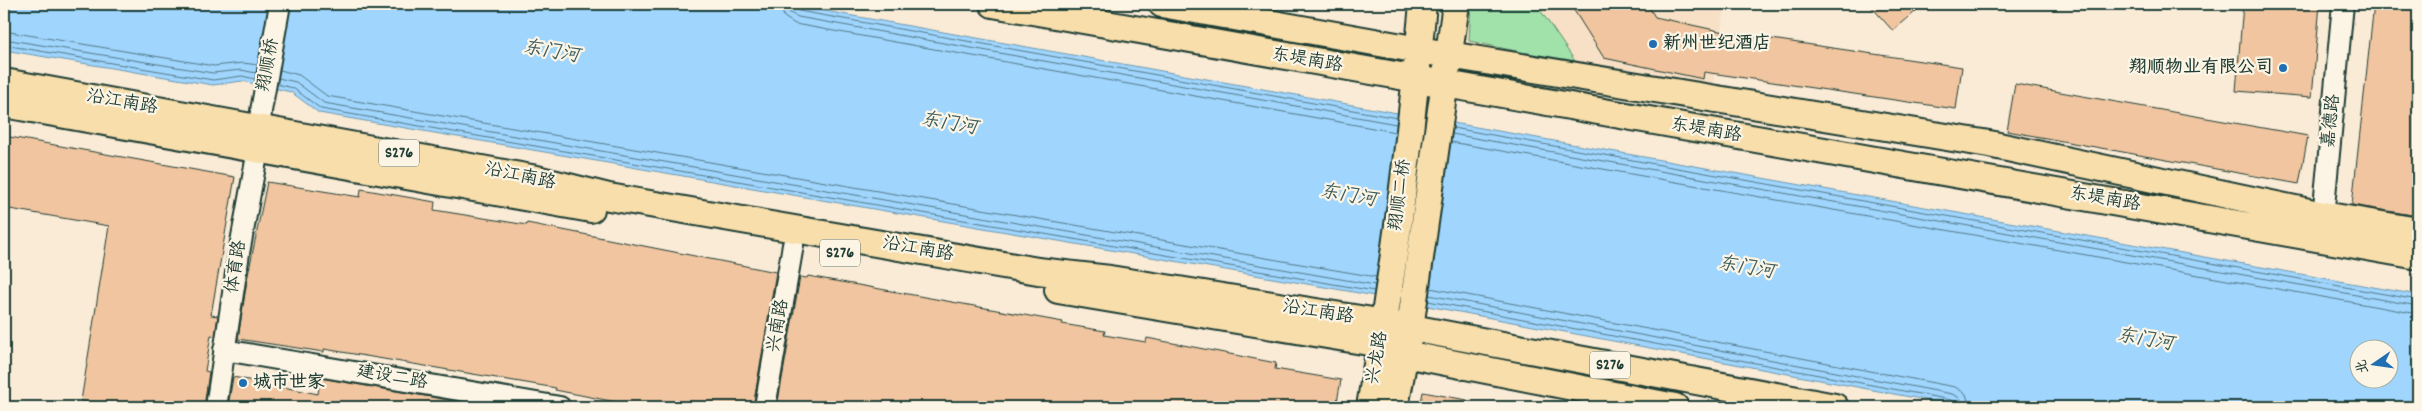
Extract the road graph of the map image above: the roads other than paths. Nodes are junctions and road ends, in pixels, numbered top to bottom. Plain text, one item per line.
1 (280, 4) edge
2 (993, 4) edge
3 (1162, 4) edge
4 (1423, 4) edge
5 (1456, 4) edge
6 (2344, 4) edge
7 (1418, 50) junction
8 (1450, 54) junction
9 (1416, 80) junction
10 (4, 82) edge
11 (1446, 86) junction
12 (4, 104) edge
13 (259, 139) junction
14 (2322, 226) junction
15 (2418, 232) edge
16 (793, 245) junction
17 (2418, 256) edge
18 (1395, 324) junction
19 (224, 350) junction
20 (1405, 354) junction
21 (216, 407) edge
22 (560, 407) edge
23 (765, 407) edge
24 (1370, 407) edge
25 (1395, 407) edge
26 (1675, 407) edge
27 (1835, 407) edge

1 - 13 street, 翔顺桥
2 - 9 main road, 东堤南路
3 - 7 main road, 东堤南路
4 - 7 main road, 翔顺二桥
5 - 8 main road, 翔顺二桥
6 - 14 street, 嘉德路
7 - 8 main road, 东堤南路
7 - 9 main road, 翔顺二桥
8 - 11 main road, 翔顺二桥
8 - 14 main road, 东堤南路
9 - 11 main road, 东堤南路
9 - 18 main road, 翔顺二桥
10 - 13 main road, 沿江南路 / S276
11 - 14 main road, 东堤南路
11 - 18 main road, 翔顺二桥
12 - 13 main road, 沿江南路 / S276
13 - 16 main road, 沿江南路 / S276
13 - 18 main road, 沿江南路 / S276
13 - 19 street, 体育路
14 - 15 main road, 东堤南路
14 - 17 main road, 东堤南路
16 - 18 main road, 沿江南路 / S276
16 - 23 street, 兴南路
18 - 20 main road, 兴龙路
18 - 24 main road, 兴龙路
18 - 27 main road, 沿江南路 / S276
19 - 21 street, 体育路
19 - 22 street, 建设二路
20 - 25 main road, 兴龙路
20 - 26 main road, S276

